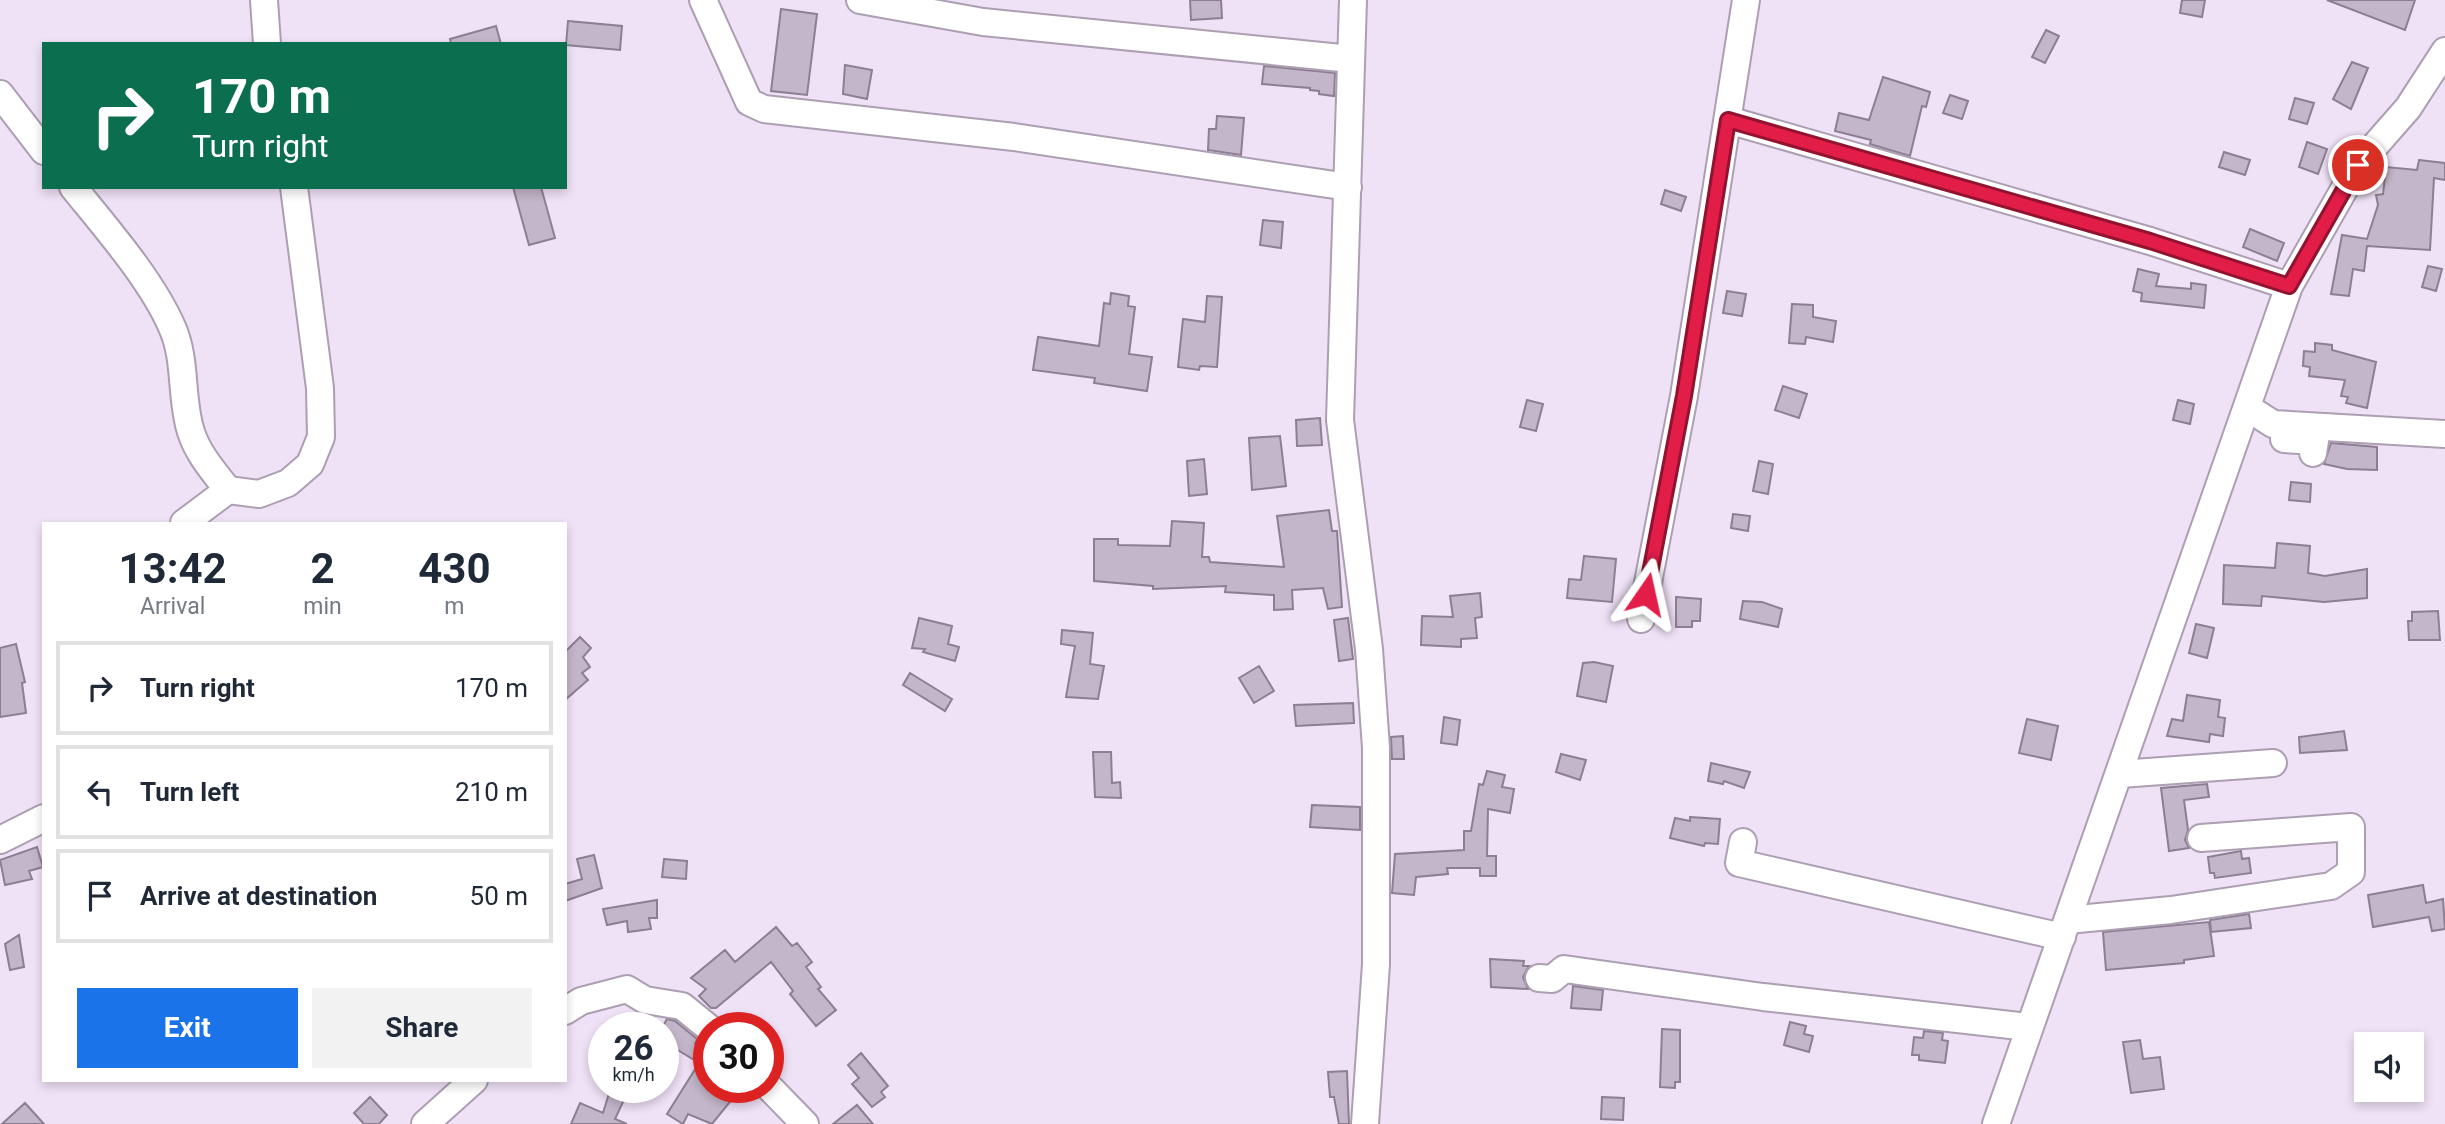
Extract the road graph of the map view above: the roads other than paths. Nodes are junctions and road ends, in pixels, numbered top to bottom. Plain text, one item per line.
1 (264, 0) edge
2 (703, 0) edge
3 (860, 0) edge
4 (1353, 0) edge
5 (1746, 0) edge
6 (267, 42) edge
7 (2445, 51) edge
8 (1351, 59) junction
9 (0, 94) edge
10 (1728, 120) junction
11 (42, 147) edge
12 (1348, 187) junction
13 (75, 189) edge
14 (294, 189) edge
15 (2289, 286) junction
16 (2245, 418) junction
17 (2445, 434) edge
18 (2313, 453) dead end
19 (228, 490) junction
20 (185, 522) edge
21 (1641, 619) dead end
22 (2273, 763) dead end
23 (2120, 774) junction
24 (42, 819) edge
25 (2201, 838) dead end
26 (0, 841) edge
27 (1743, 842) dead end
28 (2065, 928) junction
29 (1539, 978) dead end
30 (567, 1010) edge
31 (693, 1015) edge
32 (2028, 1027) junction
33 (472, 1082) edge
34 (784, 1102) edge
35 (425, 1124) edge
36 (805, 1124) edge
37 (1365, 1124) edge
38 (1996, 1124) edge

1 - 6 street
2 - 12 street
3 - 8 street
4 - 8 street
5 - 10 street
7 - 15 street
8 - 12 street
9 - 11 street
10 - 15 street
10 - 21 street
12 - 37 street
13 - 19 street
14 - 19 street
15 - 16 street
16 - 17 street
16 - 18 street
16 - 23 street
19 - 20 street
22 - 23 street
23 - 28 street
24 - 26 street
25 - 28 street
27 - 28 street
28 - 32 street
29 - 32 street
30 - 31 street
32 - 38 street
33 - 35 street
34 - 36 street

